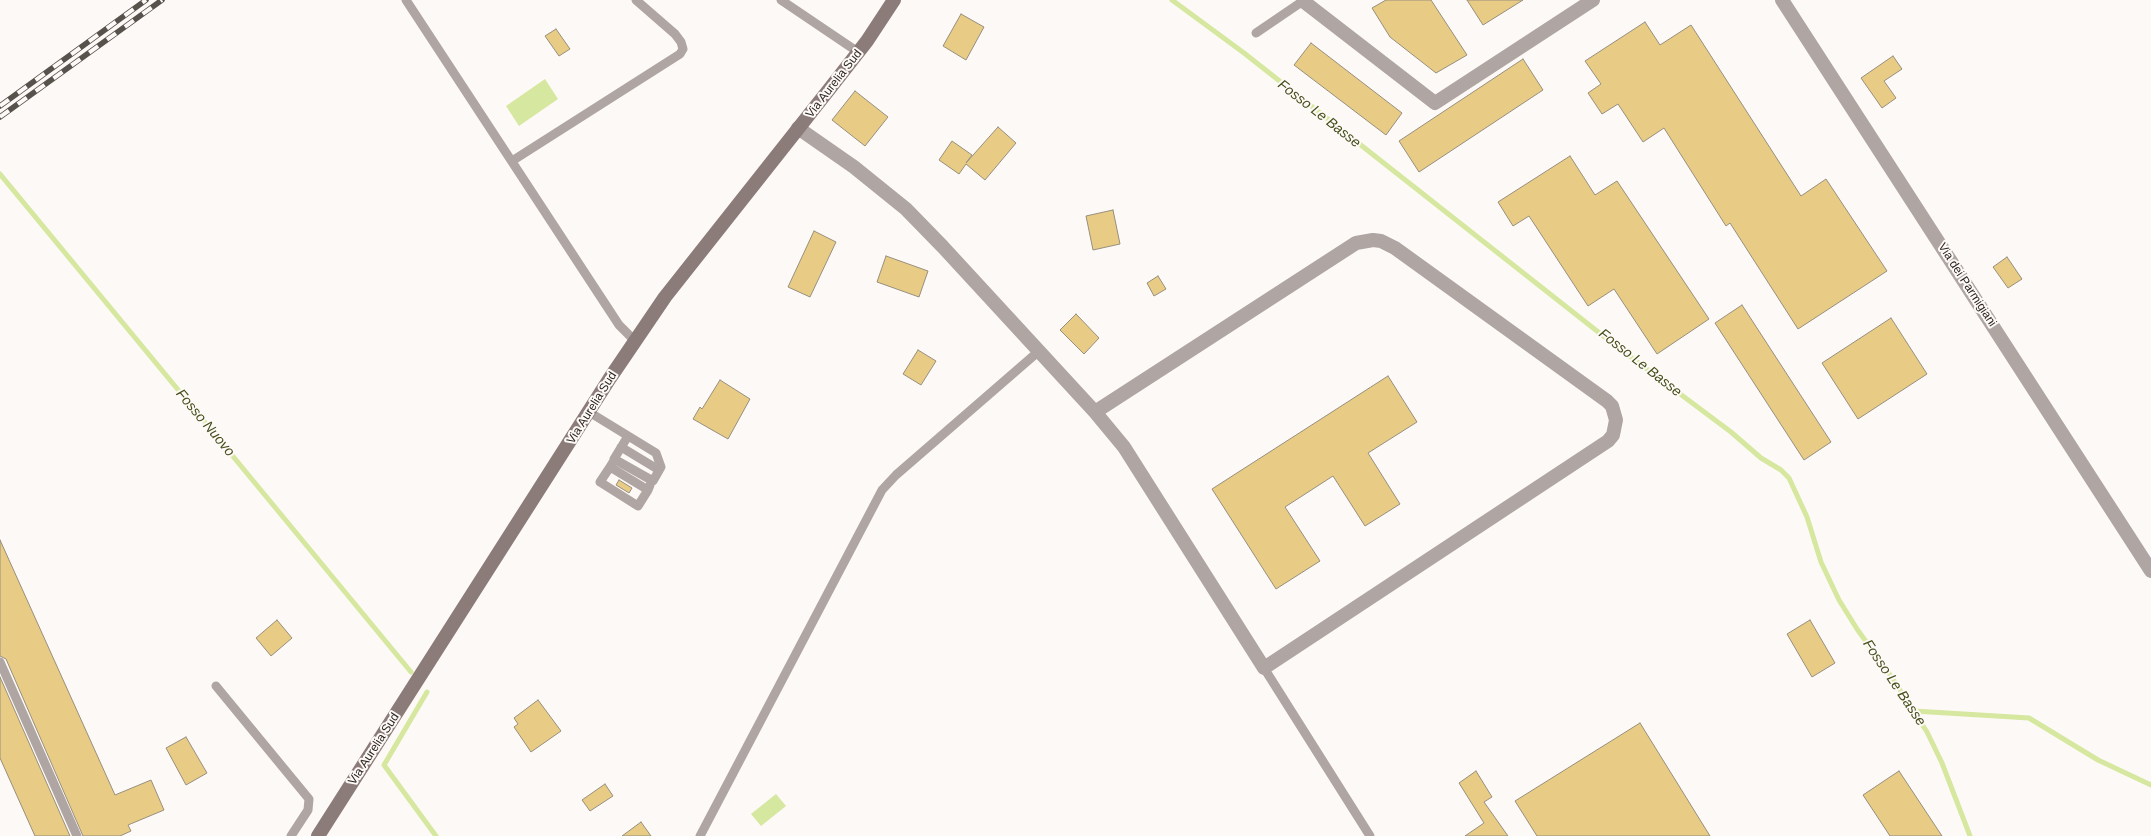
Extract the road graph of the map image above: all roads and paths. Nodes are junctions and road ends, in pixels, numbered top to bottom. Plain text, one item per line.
1 (636, 0) edge
2 (781, 0) edge
3 (894, 0) edge
4 (1593, 0) edge
5 (1782, 0) edge
6 (409, 1) edge
7 (1304, 1) edge
8 (1256, 33) dead end
9 (858, 52) junction
10 (798, 128) junction
11 (512, 161) junction
12 (635, 341) junction
13 (1039, 351) junction
14 (589, 412) junction
15 (1095, 412) junction
16 (628, 436) junction
17 (621, 447) junction
18 (612, 463) junction
19 (659, 470) junction
20 (653, 481) junction
21 (648, 490) junction
22 (2151, 571) edge
23 (0, 662) edge
24 (1264, 668) junction
25 (216, 686) dead end
26 (77, 836) edge
27 (291, 836) edge
28 (318, 836) edge
29 (700, 836) edge
30 (1370, 836) edge

1 - 11 lane
2 - 9 lane
3 - 9 main road, Via Aurelia Sud
4 - 7 street
5 - 22 street, Via dei Parmigiani
6 - 11 lane
7 - 8 lane
9 - 10 main road, Via Aurelia Sud
10 - 12 main road, Via Aurelia Sud
10 - 13 street
11 - 12 lane
12 - 14 main road, Via Aurelia Sud
13 - 15 street
13 - 29 lane
14 - 16 lane
14 - 28 main road, Via Aurelia Sud
15 - 24 street
15 - 24 street
16 - 17 lane
16 - 19 lane
17 - 18 lane
17 - 19 lane
18 - 20 lane
18 - 21 lane
18 - 21 lane
19 - 20 lane
20 - 21 lane
23 - 26 lane
24 - 30 lane
25 - 27 lane

